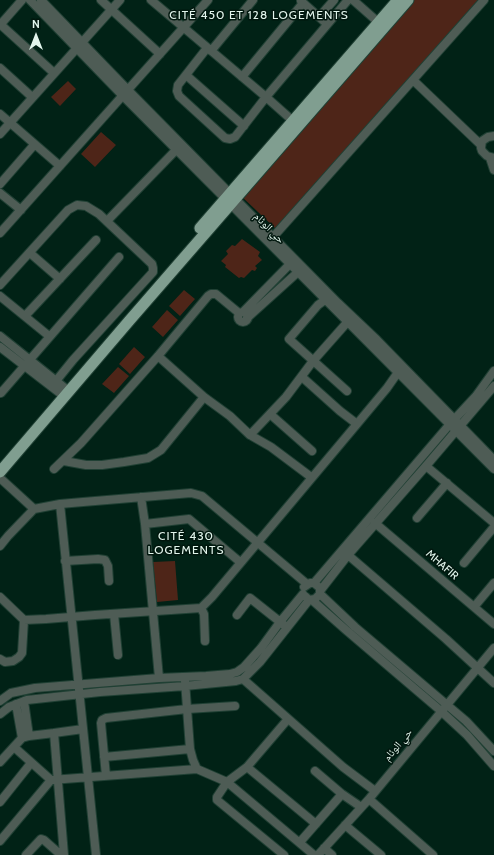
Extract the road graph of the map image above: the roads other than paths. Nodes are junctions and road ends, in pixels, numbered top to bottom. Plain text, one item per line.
1 (22, 0) edge
2 (30, 0) edge
3 (41, 0) edge
4 (100, 0) edge
5 (120, 0) edge
6 (151, 0) edge
7 (253, 0) edge
8 (334, 0) edge
9 (348, 0) edge
10 (353, 0) edge
11 (398, 0) edge
12 (408, 0) edge
13 (484, 0) edge
14 (204, 1) edge
15 (302, 1) edge
16 (111, 9) junction
17 (319, 16) junction
18 (378, 22) junction
19 (327, 24) junction
20 (0, 25) edge
21 (184, 29) junction
22 (79, 44) junction
23 (209, 49) junction
24 (160, 54) junction
25 (0, 68) edge
26 (54, 73) junction
27 (186, 75) junction
28 (242, 77) junction
29 (413, 80) junction
30 (125, 93) junction
31 (32, 97) junction
32 (266, 97) junction
33 (0, 114) edge
34 (293, 121) junction
35 (10, 123) junction
36 (244, 126) junction
37 (494, 128) edge
38 (0, 134) edge
39 (491, 136) edge
40 (34, 145) junction
41 (481, 145) junction
42 (176, 150) junction
43 (492, 158) edge
44 (60, 166) junction
45 (494, 170) edge
46 (0, 184) edge
47 (0, 193) edge
48 (231, 199) junction
49 (20, 210) junction
50 (107, 221) junction
51 (0, 233) edge
52 (274, 236) junction
53 (96, 240) dead end
54 (30, 253) junction
55 (119, 257) dead end
56 (290, 264) junction
57 (298, 272) junction
58 (60, 279) junction
59 (0, 285) edge
60 (0, 296) edge
61 (329, 297) junction
62 (243, 314) junction
63 (25, 316) junction
64 (350, 318) junction
65 (0, 336) edge
66 (49, 336) junction
67 (0, 347) edge
68 (158, 356) junction
69 (312, 361) junction
70 (26, 362) junction
71 (400, 369) junction
72 (494, 372) edge
73 (302, 377) junction
74 (494, 386) edge
75 (63, 390) junction
76 (347, 391) dead end
77 (0, 393) edge
78 (204, 397) junction
79 (270, 414) junction
80 (357, 424) junction
81 (455, 425) junction
82 (250, 435) junction
83 (312, 451) dead end
84 (494, 460) edge
85 (64, 461) junction
86 (0, 463) edge
87 (426, 466) junction
88 (54, 469) dead end
89 (494, 469) edge
90 (0, 472) edge
91 (311, 477) junction
92 (0, 478) edge
93 (447, 483) junction
94 (141, 498) junction
95 (60, 504) junction
96 (34, 509) junction
97 (417, 518) dead end
98 (375, 523) junction
99 (494, 523) edge
100 (146, 524) junction
101 (494, 527) edge
102 (256, 542) junction
103 (0, 546) edge
104 (348, 555) junction
105 (65, 562) junction
106 (240, 562) junction
107 (464, 563) dead end
108 (109, 581) dead end
109 (310, 583) junction
110 (494, 583) edge
111 (320, 592) junction
112 (0, 597) edge
113 (308, 598) junction
114 (474, 607) junction
115 (201, 608) junction
116 (154, 612) junction
117 (114, 614) junction
118 (237, 615) dead end
119 (72, 617) junction
120 (24, 620) junction
121 (280, 622) junction
122 (494, 624) edge
123 (288, 628) junction
124 (205, 641) dead end
125 (494, 648) edge
126 (118, 655) dead end
127 (0, 659) edge
128 (478, 667) junction
129 (159, 678) junction
130 (243, 679) junction
131 (185, 681) junction
132 (494, 683) edge
133 (79, 685) junction
134 (78, 694) junction
135 (2, 696) edge
136 (20, 703) junction
137 (235, 706) dead end
138 (444, 708) junction
139 (187, 709) junction
140 (0, 714) edge
141 (288, 719) junction
142 (83, 729) junction
143 (54, 733) junction
144 (26, 737) junction
145 (14, 747) junction
146 (190, 749) junction
147 (494, 751) edge
148 (104, 757) junction
149 (0, 762) edge
150 (31, 763) junction
151 (494, 766) edge
152 (247, 767) junction
153 (197, 768) junction
154 (315, 771) dead end
155 (106, 776) junction
156 (88, 778) junction
157 (54, 780) junction
158 (228, 782) junction
159 (375, 791) junction
160 (342, 794) junction
161 (369, 799) junction
162 (0, 802) edge
163 (361, 807) junction
164 (316, 824) junction
165 (345, 825) junction
166 (0, 841) edge
167 (300, 842) junction
168 (324, 848) junction
169 (26, 855) edge
170 (61, 855) edge
171 (64, 855) edge
172 (96, 855) edge
173 (284, 855) edge
174 (314, 855) edge
175 (318, 855) edge
176 (332, 855) edge
177 (381, 855) edge
178 (433, 855) edge

1 - 20 street
2 - 22 street, حي الوئام
3 - 22 street, حي الوئام
4 - 16 street
5 - 16 street
6 - 21 street
7 - 23 street
8 - 17 street
9 - 19 street
10 - 18 street
11 - 18 main road
12 - 48 main road
13 - 29 street
14 - 21 street
15 - 17 street
15 - 28 street
16 - 22 street
16 - 24 street
17 - 19 street
18 - 34 main road
19 - 32 street
20 - 26 street
21 - 23 street
21 - 24 street
22 - 26 street
22 - 30 street, حي الوئام
23 - 27 street
23 - 28 street
24 - 30 street
25 - 31 street
26 - 31 street
27 - 36 street
27 - 36 street
28 - 32 street
29 - 41 street
29 - 52 street
30 - 42 street, حي الوئام
30 - 44 street
30 - 48 street, حي الوئام
31 - 35 street
32 - 34 street
32 - 36 street
33 - 35 street
34 - 48 main road
35 - 38 street
35 - 40 street
37 - 39 street
39 - 41 street
40 - 44 street
40 - 46 street
41 - 43 street
42 - 48 street, حي الوئام
42 - 50 street
43 - 45 street
44 - 49 street
47 - 49 street
48 - 52 street, حي الوئام
48 - 56 street, حي الوئام
48 - 75 main road
49 - 51 street
50 - 54 street
50 - 75 street
52 - 61 street, حي الوئام
53 - 58 street
54 - 58 street
54 - 59 street
55 - 66 street
56 - 57 street, حي الوئام
56 - 62 street
57 - 61 street, حي الوئام
57 - 62 street
58 - 63 street
60 - 63 street
61 - 64 street, حي الوئام
61 - 69 street
62 - 68 street
63 - 66 street
64 - 69 street
64 - 71 street, حي الوئام
65 - 70 street
66 - 70 street
67 - 70 street
68 - 78 street
68 - 85 street
69 - 73 street
69 - 76 street
70 - 75 street
70 - 75 street
70 - 77 street
71 - 80 street
71 - 81 street, حي الوئام
72 - 81 street
73 - 79 street
73 - 80 street
74 - 81 street
75 - 86 main road
75 - 90 main road
78 - 82 street
78 - 85 street
79 - 82 street
79 - 83 street
80 - 91 street
81 - 84 street, حي الوئام
81 - 87 street
81 - 89 street, حي الوئام
81 - 109 street
82 - 91 street
85 - 88 street
87 - 93 street
87 - 98 street
91 - 102 street
92 - 96 street
93 - 97 street
93 - 99 street
94 - 95 street
94 - 100 street
94 - 102 street
95 - 96 street
95 - 105 street
96 - 103 street
98 - 104 street
98 - 114 street, MHAFIR
100 - 106 street
100 - 116 street
101 - 107 street
102 - 106 street
102 - 109 street
104 - 111 street
104 - 128 street
105 - 108 street
105 - 119 street
106 - 115 street
109 - 111 street
109 - 113 street
110 - 114 street
111 - 113 street
111 - 138 street
112 - 120 street
113 - 121 street
113 - 123 street
113 - 138 street
114 - 122 street, MHAFIR
115 - 116 street
115 - 124 street
116 - 117 street
116 - 129 street
117 - 119 street
117 - 126 street
118 - 121 street
119 - 120 street
119 - 133 street
120 - 127 street
121 - 123 street
121 - 131 street
123 - 130 street
125 - 128 street, حي الوئام
128 - 132 street
128 - 138 street, حي الوئام
129 - 131 street
129 - 133 street
130 - 131 street
130 - 141 street
131 - 134 street
131 - 139 street
133 - 134 street
133 - 135 street
134 - 136 street
134 - 142 street
136 - 140 street
136 - 144 street
137 - 139 street
138 - 147 street
138 - 151 street
138 - 159 street, حي الوئام
139 - 146 street
139 - 148 street
141 - 152 street
141 - 159 street
142 - 143 street
142 - 156 street
143 - 144 street
143 - 157 street
144 - 145 street
145 - 149 street
145 - 150 street
146 - 148 street
146 - 153 street
148 - 155 street
150 - 157 street
150 - 162 street
152 - 158 street
152 - 164 street
153 - 155 street
153 - 158 street
154 - 160 street
155 - 156 street
156 - 157 street
156 - 172 street
157 - 166 street
157 - 171 street
158 - 167 street
158 - 173 street
159 - 161 street, حي الوئام
160 - 163 street
160 - 164 street
161 - 163 street, حي الوئام
161 - 178 street
163 - 165 street, حي الوئام
164 - 167 street
165 - 168 street, حي الوئام
165 - 177 street
167 - 174 street
168 - 175 street, حي الوئام
168 - 176 street
169 - 170 street

